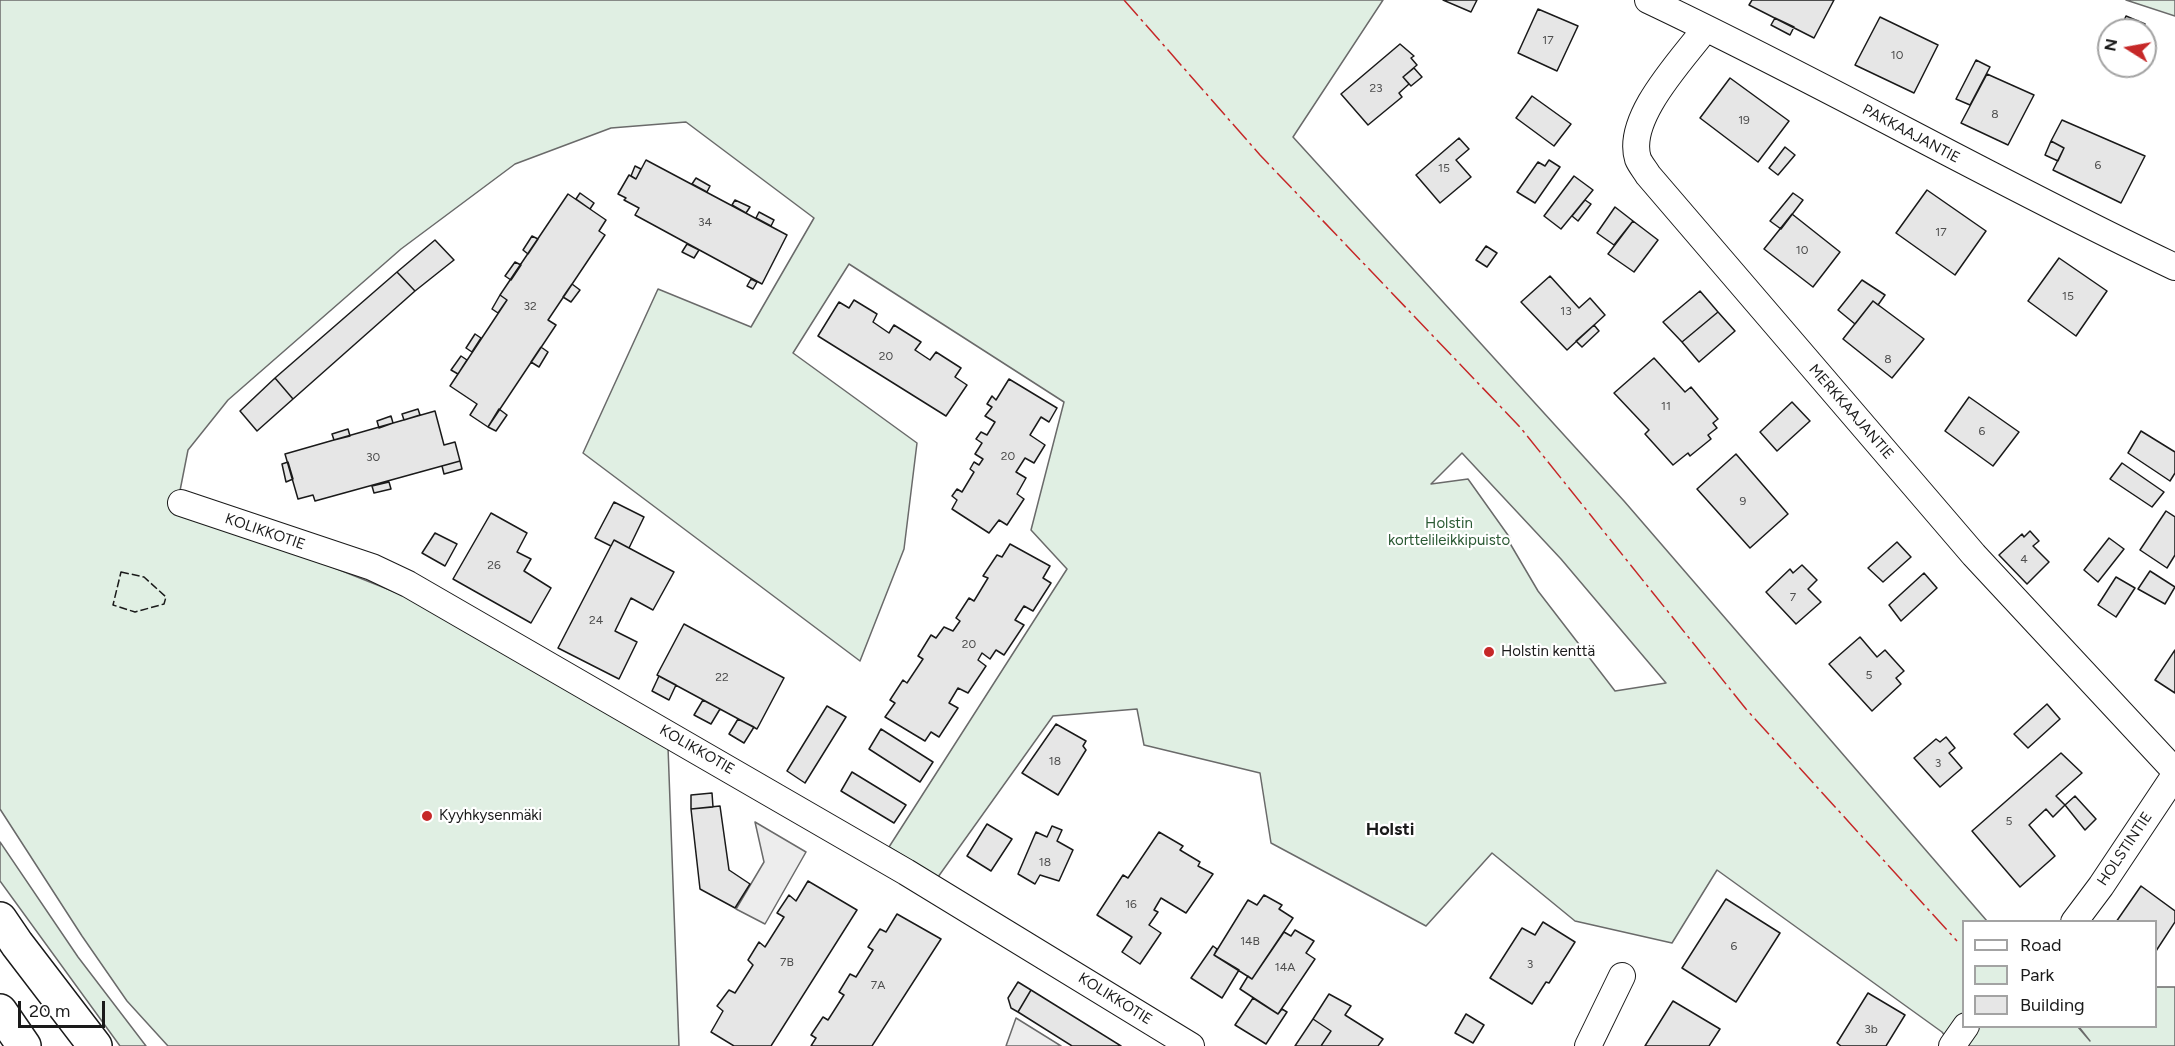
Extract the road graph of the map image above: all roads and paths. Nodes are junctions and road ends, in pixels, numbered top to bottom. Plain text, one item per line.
1 (1648, 0) edge
2 (1706, 28) junction
3 (2175, 267) edge
4 (181, 503) dead end
5 (2175, 773) edge
6 (0, 919) edge
7 (2075, 920) edge
8 (1622, 976) dead end
9 (0, 1011) edge
10 (1965, 1028) edge
11 (24, 1046) edge
12 (95, 1046) edge
13 (1191, 1046) edge
14 (1588, 1046) edge
15 (1952, 1046) edge

1 - 2 street, PAKKAAJANTIE
2 - 3 street, PAKKAAJANTIE
2 - 5 street, MERKKAAJANTIE
4 - 13 street, KOLIKKOTIE
5 - 7 street, HOLSTINTIE
6 - 12 main road
8 - 14 street
9 - 11 main road
10 - 15 street

